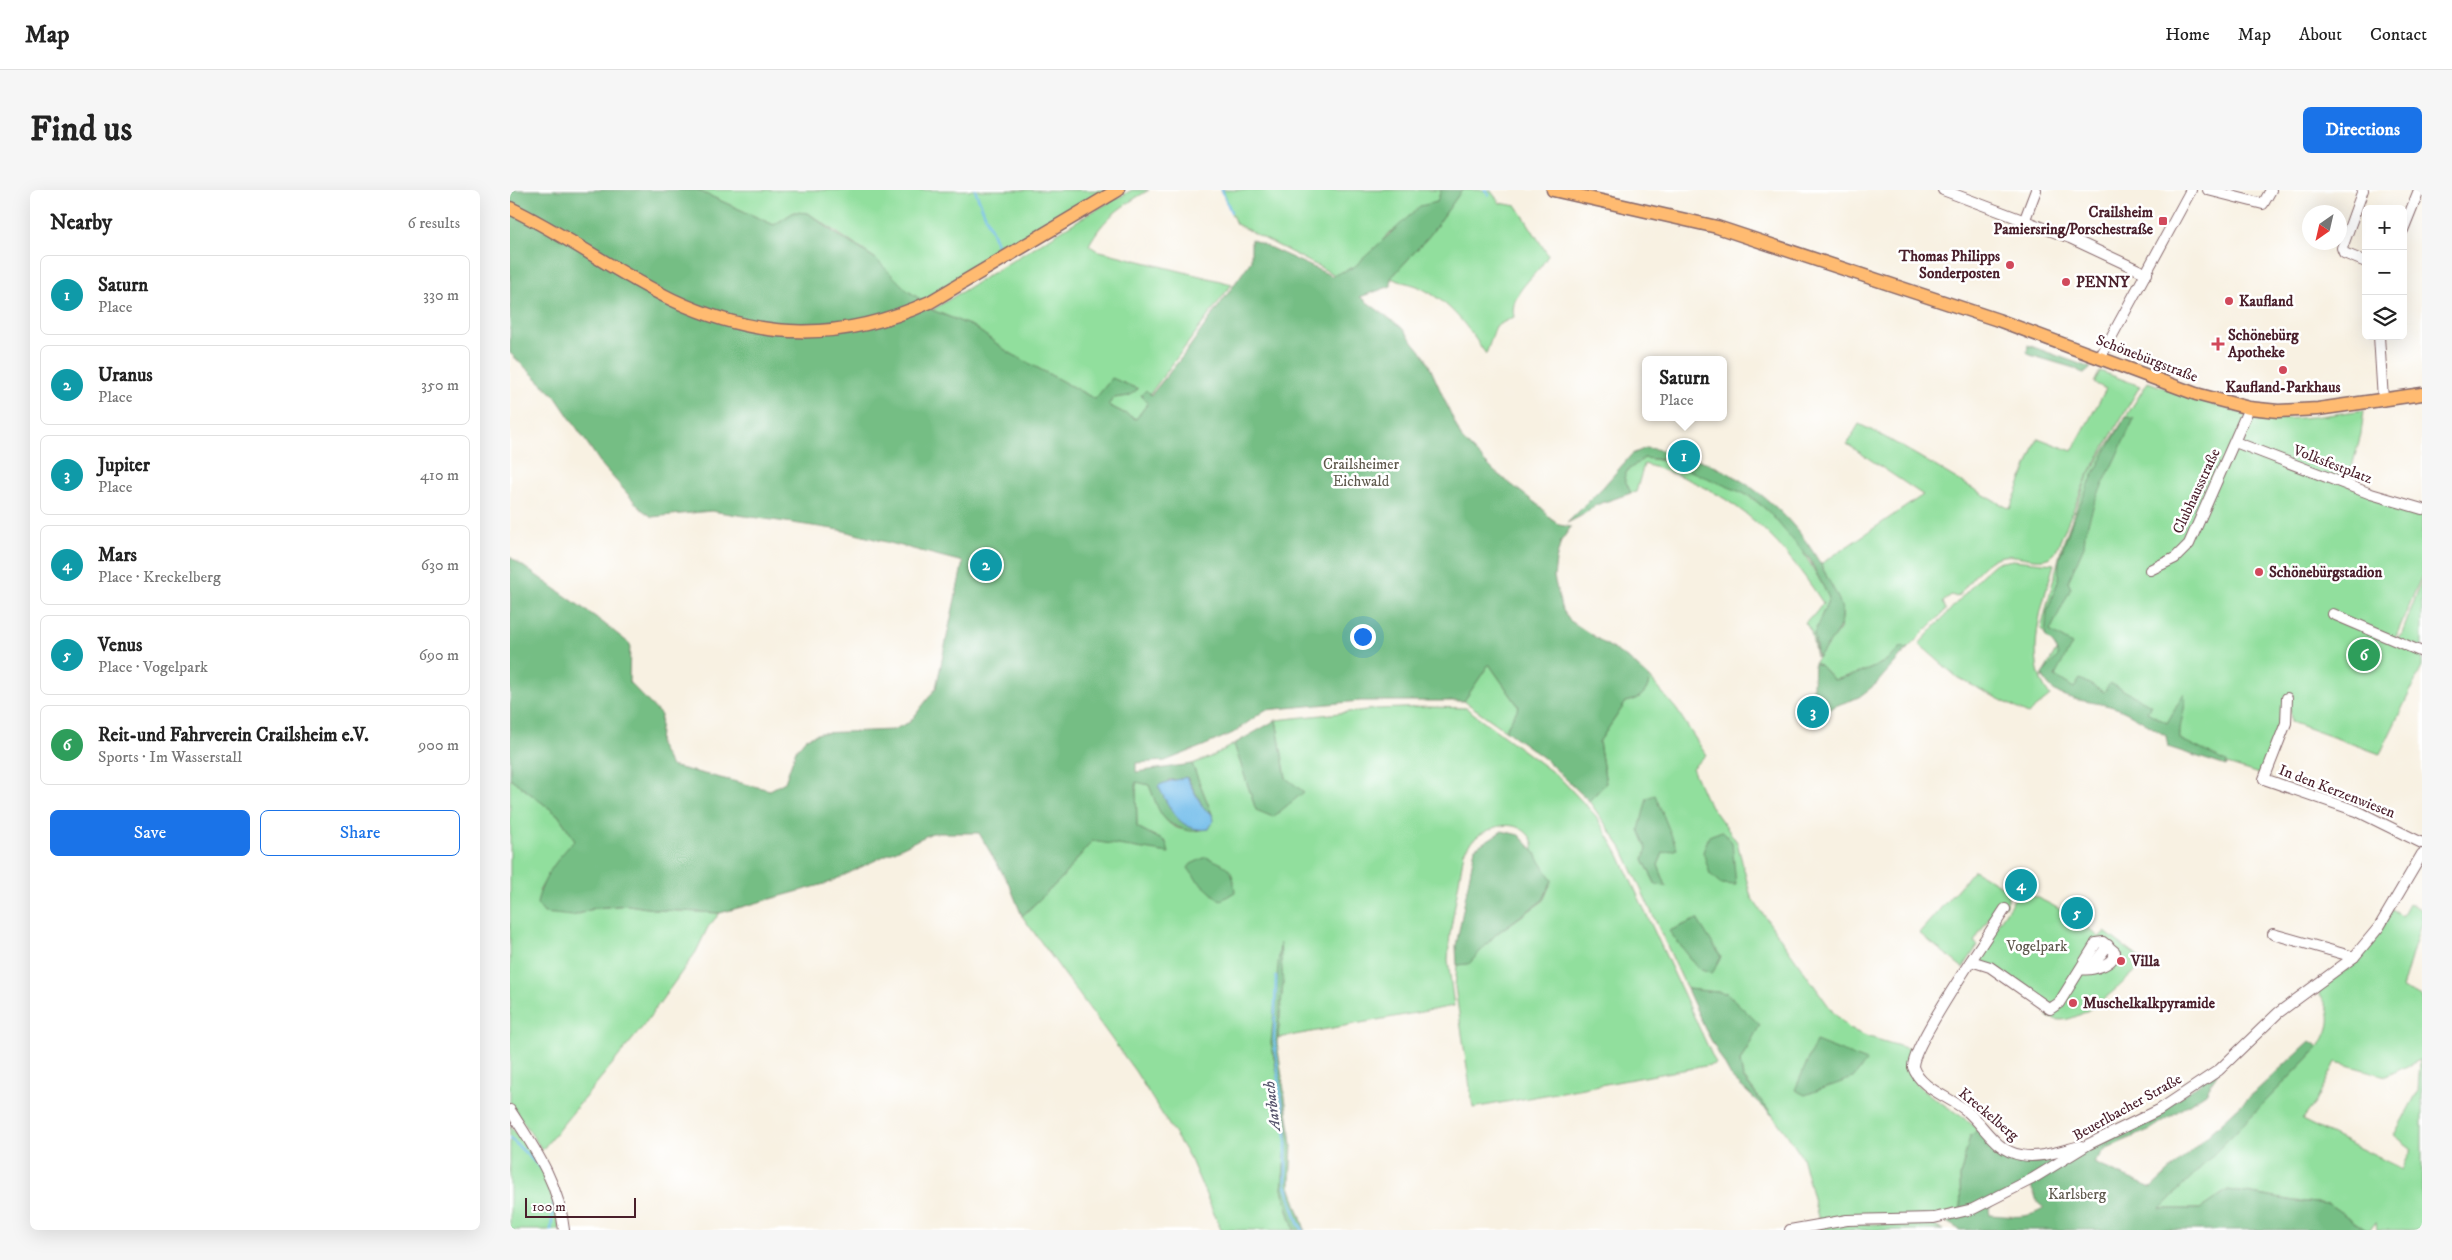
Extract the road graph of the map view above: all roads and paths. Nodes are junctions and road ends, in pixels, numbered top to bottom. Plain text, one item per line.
1 (1118, 190) edge
2 (1553, 190) edge
3 (1943, 190) edge
4 (2036, 190) edge
5 (2191, 190) edge
6 (2208, 190) edge
7 (2271, 190) edge
8 (2363, 190) edge
9 (2420, 190) edge
10 (510, 208) edge
11 (2025, 219) junction
12 (2407, 221) edge
13 (2362, 260) edge
14 (2147, 274) junction
15 (2379, 340) edge
16 (2100, 358) junction
17 (2422, 394) edge
18 (2383, 400) junction
19 (2249, 408) junction
20 (2235, 442) junction
21 (2422, 509) edge
22 (2150, 570) dead end
23 (2334, 614) dead end
24 (2422, 652) edge
25 (2287, 698) dead end
26 (2422, 843) edge
27 (2422, 854) edge
28 (2005, 909) dead end
29 (2273, 934) dead end
30 (2354, 957) junction
31 (1971, 961) junction
32 (2080, 969) junction
33 (510, 1110) edge
34 (2089, 1144) junction
35 (564, 1230) edge
36 (1790, 1230) edge

1 - 10 main road
2 - 16 main road, Schönebürgstraße
3 - 11 street
4 - 11 street
5 - 14 street
6 - 7 street
8 - 13 street
9 - 12 street
11 - 14 street
14 - 16 street
15 - 18 street
16 - 19 main road, Schönebürgstraße
17 - 18 main road, Schönebürgstraße
18 - 19 main road, Schönebürgstraße
19 - 20 street, Clubhausstraße
20 - 21 street, Volksfestplatz
20 - 22 street, Clubhausstraße
23 - 24 street
25 - 26 street, In den Kerzenwiesen
27 - 30 street, Beuerlbacher Straße
28 - 31 street, Kreckelberg
29 - 30 street
30 - 34 street, Beuerlbacher Straße
31 - 32 street
31 - 34 street, Kreckelberg
32 - 32 street
33 - 35 street
34 - 36 street, Beuerlbacher Straße

